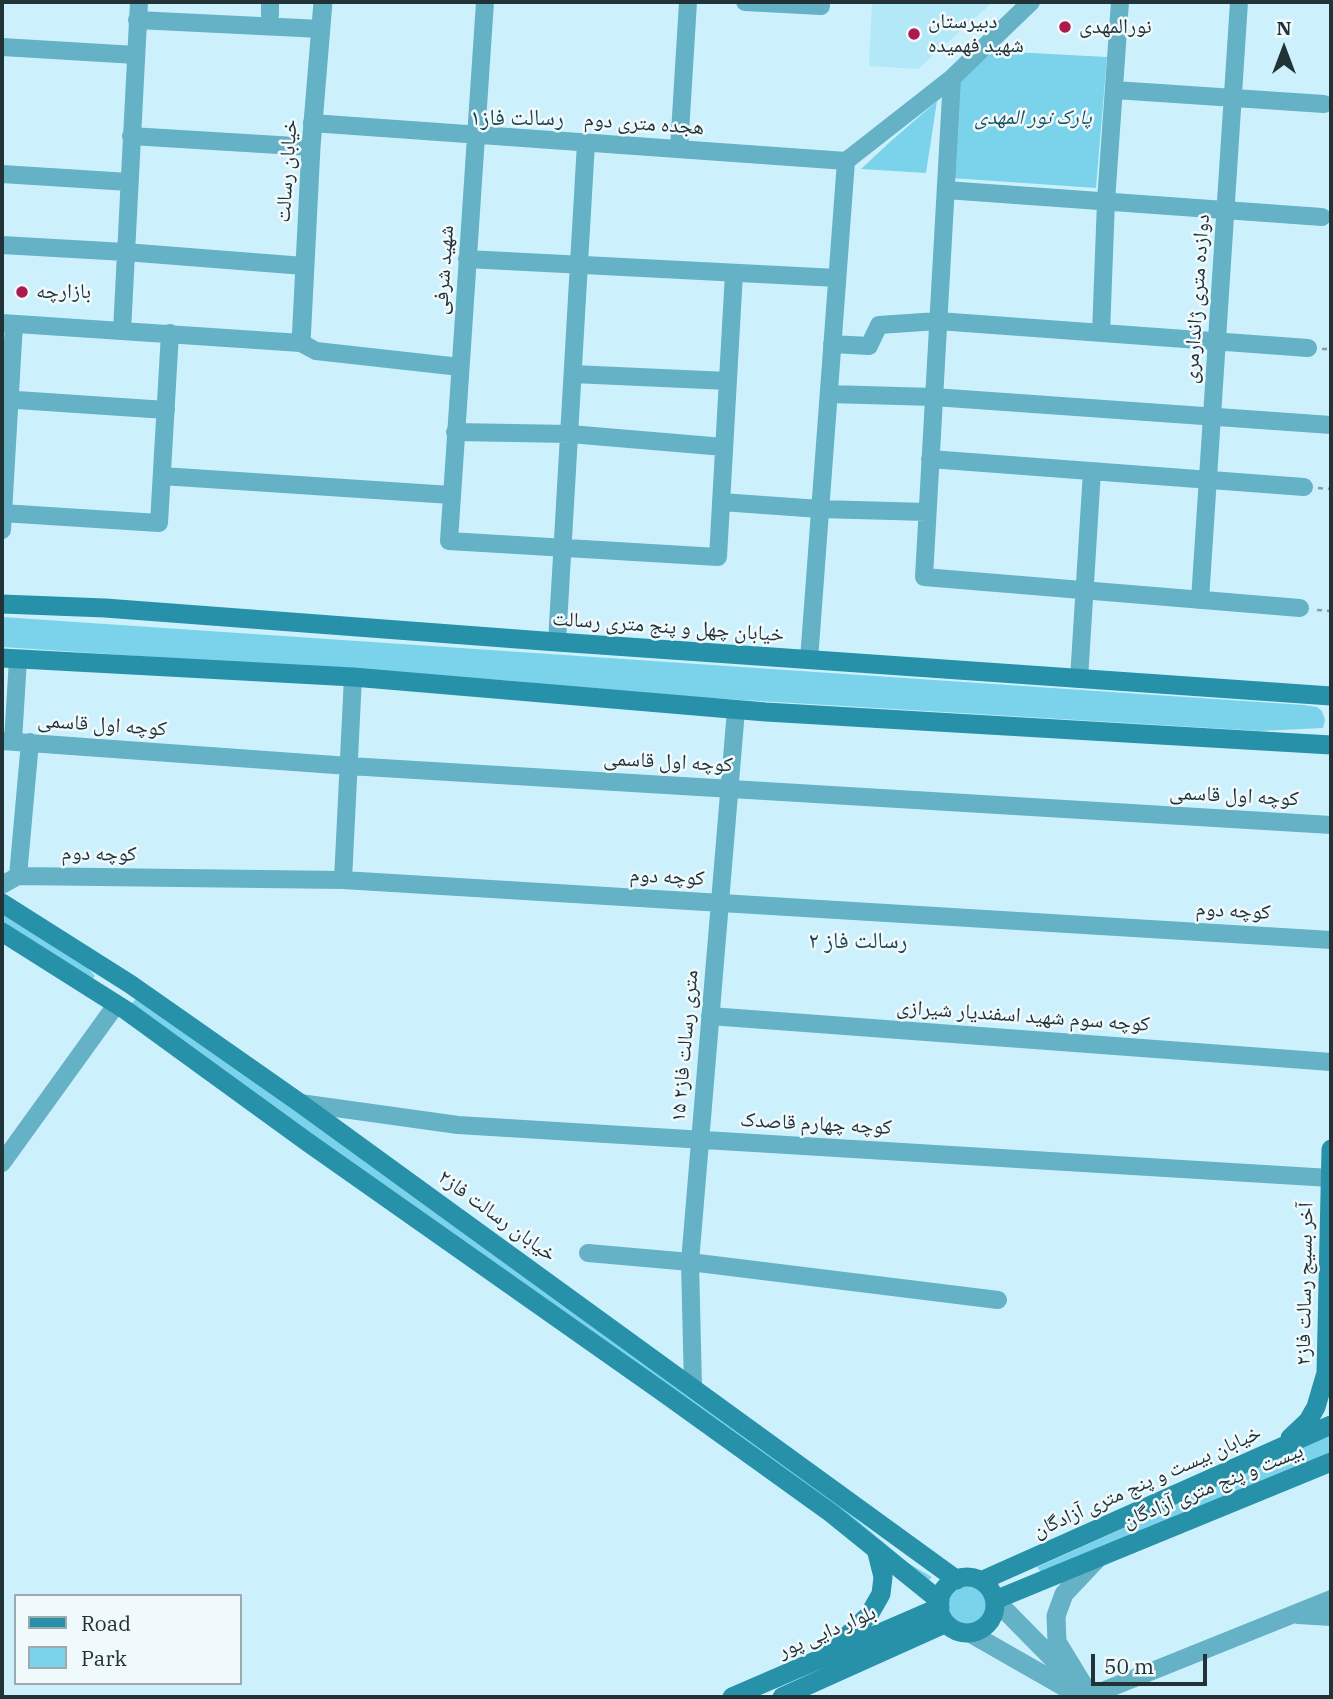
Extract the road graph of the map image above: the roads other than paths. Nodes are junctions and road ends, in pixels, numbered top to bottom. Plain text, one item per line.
1 (323, 2) edge
2 (485, 2) edge
3 (688, 2) edge
4 (744, 2) edge
5 (821, 2) edge
6 (1031, 2) edge
7 (1120, 2) edge
8 (1239, 2) edge
9 (138, 11) edge
10 (321, 29) junction
11 (2, 47) edge
12 (136, 55) junction
13 (952, 78) junction
14 (1115, 89) junction
15 (1233, 98) junction
16 (1324, 104) dead end
17 (312, 123) junction
18 (476, 135) junction
19 (131, 136) junction
20 (586, 143) junction
21 (311, 147) junction
22 (679, 149) junction
23 (846, 161) junction
24 (2, 174) edge
25 (129, 182) junction
26 (946, 190) junction
27 (1106, 201) junction
28 (1225, 210) junction
29 (1322, 217) dead end
30 (2, 245) edge
31 (125, 252) junction
32 (467, 259) junction
33 (578, 265) junction
34 (304, 266) junction
35 (734, 273) junction
36 (837, 278) junction
37 (938, 321) junction
38 (8, 323) edge
39 (122, 331) junction
40 (170, 333) junction
41 (1101, 333) junction
42 (1217, 341) junction
43 (301, 344) junction
44 (832, 345) junction
45 (1308, 348) dead end
46 (460, 367) junction
47 (573, 374) junction
48 (728, 381) junction
49 (829, 394) junction
50 (934, 397) junction
51 (6, 399) edge
52 (166, 410) junction
53 (1212, 417) junction
54 (1331, 425) edge
55 (455, 432) junction
56 (570, 434) junction
57 (724, 447) junction
58 (930, 459) junction
59 (1091, 471) junction
60 (162, 476) junction
61 (1208, 480) junction
62 (1304, 487) dead end
63 (451, 495) junction
64 (721, 502) junction
65 (820, 509) junction
66 (927, 512) junction
67 (2, 519) edge
68 (563, 548) junction
69 (1083, 590) junction
70 (1200, 600) junction
71 (2, 604) edge
72 (1300, 608) dead end
73 (558, 642) junction
74 (10, 658) edge
75 (809, 660) junction
76 (353, 677) junction
77 (1079, 678) junction
78 (1331, 696) edge
79 (736, 710) junction
80 (15, 741) edge
81 (1331, 744) edge
82 (349, 766) junction
83 (730, 789) junction
84 (1331, 825) edge
85 (18, 876) junction
86 (343, 880) junction
87 (2, 885) edge
88 (2, 903) edge
89 (720, 903) junction
90 (2, 932) edge
91 (1331, 940) edge
92 (131, 984) junction
93 (116, 1005) junction
94 (710, 1016) junction
95 (1331, 1062) edge
96 (300, 1102) junction
97 (700, 1140) junction
98 (1331, 1149) edge
99 (2, 1163) edge
100 (402, 1176) junction
101 (1330, 1178) edge
102 (386, 1197) junction
103 (587, 1253) dead end
104 (690, 1262) junction
105 (998, 1300) dead end
106 (1324, 1386) junction
107 (693, 1387) junction
108 (1331, 1407) edge
109 (1331, 1425) edge
110 (1281, 1447) junction
111 (1331, 1462) edge
112 (876, 1549) junction
113 (1099, 1557) junction
114 (957, 1580) junction
115 (981, 1581) junction
116 (1331, 1599) edge
117 (995, 1600) junction
118 (943, 1611) junction
119 (1291, 1615) junction
120 (1331, 1617) edge
121 (970, 1633) junction
122 (822, 1660) junction
123 (732, 1697) edge
124 (782, 1697) edge
125 (1091, 1697) edge

1 - 10 street, خیابان رسالت
2 - 18 street, شهید شرفی
3 - 22 street
4 - 5 street
6 - 13 street
7 - 14 street
8 - 15 street, دوازده متری ژاندارمری
9 - 10 street
9 - 12 street
10 - 17 street, خیابان رسالت
11 - 12 street
12 - 19 street
13 - 23 street
13 - 26 street
14 - 15 street
14 - 27 street
15 - 16 street
15 - 28 street, دوازده متری ژاندارمری
17 - 18 street, هجده متری دوم
17 - 21 street, خیابان رسالت
18 - 20 street, هجده متری دوم
18 - 32 street, شهید شرفی
19 - 21 street
19 - 25 street
20 - 22 street, هجده متری دوم
20 - 33 street
21 - 34 street, خیابان رسالت
22 - 23 street, هجده متری دوم
23 - 36 street
24 - 25 street
25 - 31 street
26 - 27 street
26 - 37 street
27 - 28 street
27 - 41 street
28 - 29 street
28 - 42 street, دوازده متری ژاندارمری
30 - 31 street
31 - 34 street
31 - 39 street
32 - 33 street
32 - 46 street, شهید شرفی
33 - 35 street
33 - 47 street
34 - 43 street, خیابان رسالت
35 - 36 street
35 - 48 street
36 - 44 street
37 - 41 street
37 - 44 street
37 - 50 street
38 - 39 street
38 - 51 street
39 - 40 street
40 - 43 street
40 - 52 street
41 - 42 street
42 - 45 street
42 - 53 street, دوازده متری ژاندارمری
43 - 46 street
44 - 49 street
46 - 55 street, شهید شرفی
47 - 48 street
47 - 56 street
48 - 57 street
49 - 50 street
49 - 65 street
50 - 53 street
50 - 58 street
51 - 52 street
51 - 67 street
52 - 60 street
53 - 54 street
53 - 61 street, دوازده متری ژاندارمری
55 - 56 street
55 - 63 street, شهید شرفی
56 - 57 street
56 - 68 street
57 - 64 street
58 - 59 street
58 - 66 street
59 - 61 street
59 - 69 street
60 - 63 street
60 - 67 street
61 - 62 street
61 - 70 street, دوازده متری ژاندارمری
63 - 68 street, شهید شرفی
64 - 65 street
64 - 68 street
65 - 66 street
65 - 75 street
66 - 69 street
68 - 73 street
69 - 70 street
69 - 77 street
70 - 72 street
71 - 73 main road, خیابان چهل و پنج متری رسالت
73 - 75 main road, خیابان چهل و پنج متری رسالت
74 - 76 main road
74 - 80 street
75 - 77 main road, خیابان چهل و پنج متری رسالت
76 - 79 main road
76 - 82 street
77 - 78 main road, خیابان چهل و پنج متری رسالت
79 - 81 main road
79 - 83 street, ۱۵ متری رسالت فاز۲
80 - 82 street, کوچه اول قاسمی
80 - 85 street
82 - 83 street, کوچه اول قاسمی
82 - 86 street
83 - 84 street, کوچه اول قاسمی
83 - 89 street, ۱۵ متری رسالت فاز۲
85 - 86 street, کوچه دوم
85 - 87 street
86 - 89 street, کوچه دوم
88 - 92 main road, خیابان رسالت فاز۲
89 - 91 street, کوچه دوم
89 - 94 street, ۱۵ متری رسالت فاز۲
90 - 93 main road
92 - 93 main road
92 - 96 main road, خیابان رسالت فاز۲
93 - 99 street
93 - 102 main road
94 - 95 street, کوچه سوم شهید اسفندیار شیرازی
94 - 97 street, ۱۵ متری رسالت فاز۲
96 - 97 street, کوچه چهارم قاصدک
96 - 100 main road, خیابان رسالت فاز۲
97 - 101 street, کوچه چهارم قاصدک
97 - 104 street, ۱۵ متری رسالت فاز۲
98 - 101 main road, آخر بسیج رسالت فاز۲
100 - 102 street
100 - 107 main road, خیابان رسالت فاز۲
101 - 106 main road, آخر بسیج رسالت فاز۲
102 - 112 main road
103 - 104 street
104 - 105 street
104 - 107 street, ۱۵ متری رسالت فاز۲
106 - 108 main road
106 - 110 main road, آخر بسیج رسالت فاز۲
107 - 114 main road, خیابان رسالت فاز۲
109 - 110 main road, خیابان بیست و پنج متری آزادگان
110 - 115 main road, خیابان بیست و پنج متری آزادگان
111 - 113 main road, بیست و پنج متری آزادگان
112 - 118 main road
112 - 122 main road
113 - 117 main road, بیست و پنج متری آزادگان
113 - 125 street
114 - 115 main road
114 - 118 main road
115 - 117 main road
116 - 119 street
117 - 121 main road
117 - 125 street
118 - 121 main road
118 - 122 main road, بلوار دایی پور
118 - 124 main road, بلوار دایی پور
119 - 120 street
119 - 125 street
121 - 125 street
122 - 123 main road, بلوار دایی پور

